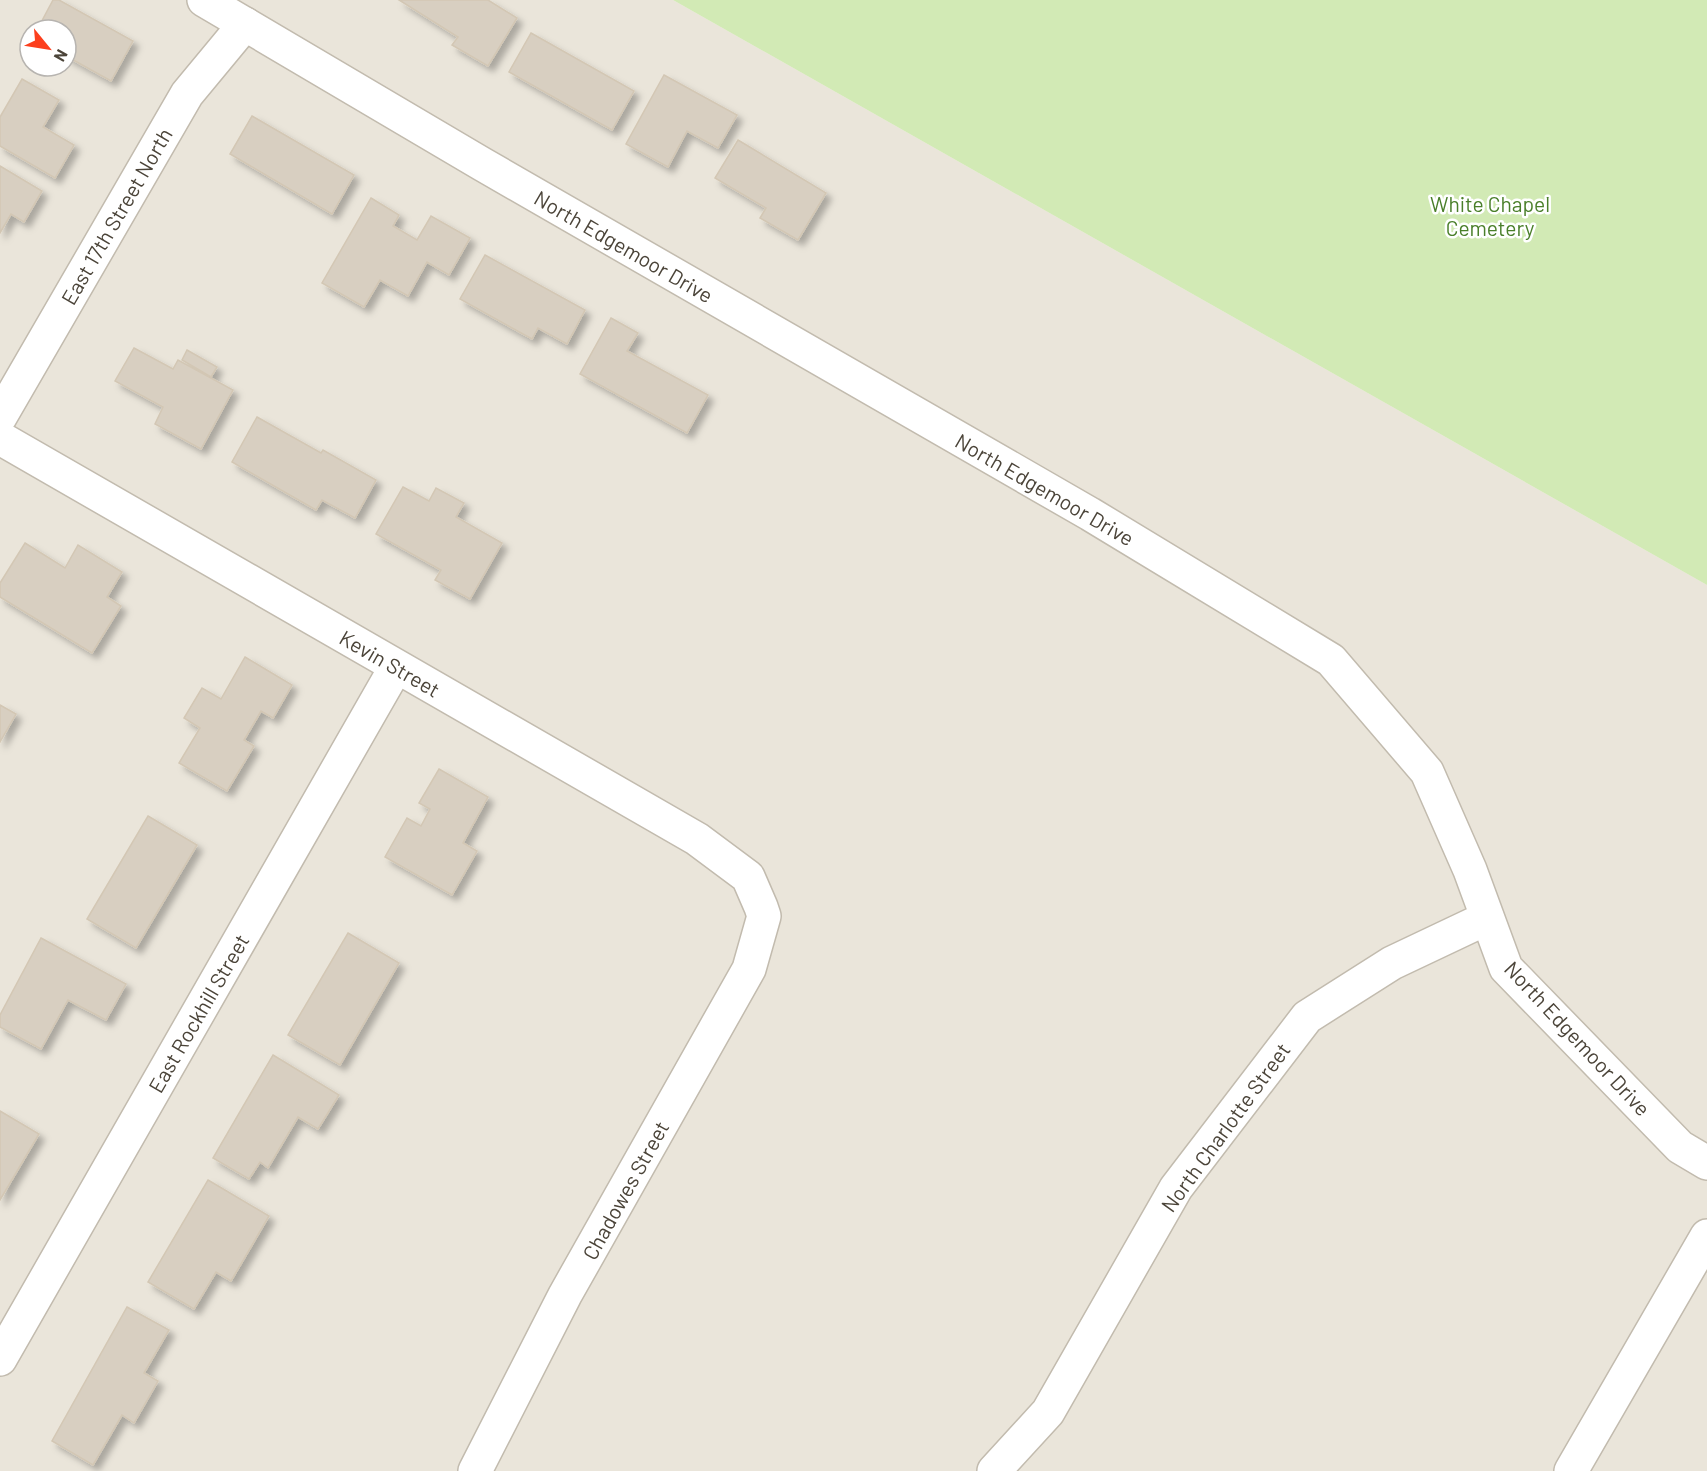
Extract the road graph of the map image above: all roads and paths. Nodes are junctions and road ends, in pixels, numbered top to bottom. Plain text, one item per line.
1 (204, 0) edge
2 (245, 24) junction
3 (0, 417) edge
4 (0, 438) edge
5 (396, 667) junction
6 (761, 907) joint
7 (1487, 918) junction
8 (1707, 1163) edge
9 (1707, 1236) edge
10 (0, 1359) edge
11 (475, 1471) edge
12 (994, 1471) edge
13 (1571, 1471) edge

1 - 2 street, North Edgemoor Drive
2 - 3 street, East 17th Street North
2 - 7 street, North Edgemoor Drive
4 - 5 street, Kevin Street
5 - 6 street, Kevin Street
5 - 10 street, East Rockhill Street
6 - 11 street, Chadowes Street
7 - 8 street, North Edgemoor Drive
7 - 12 street, North Charlotte Street
9 - 13 street

